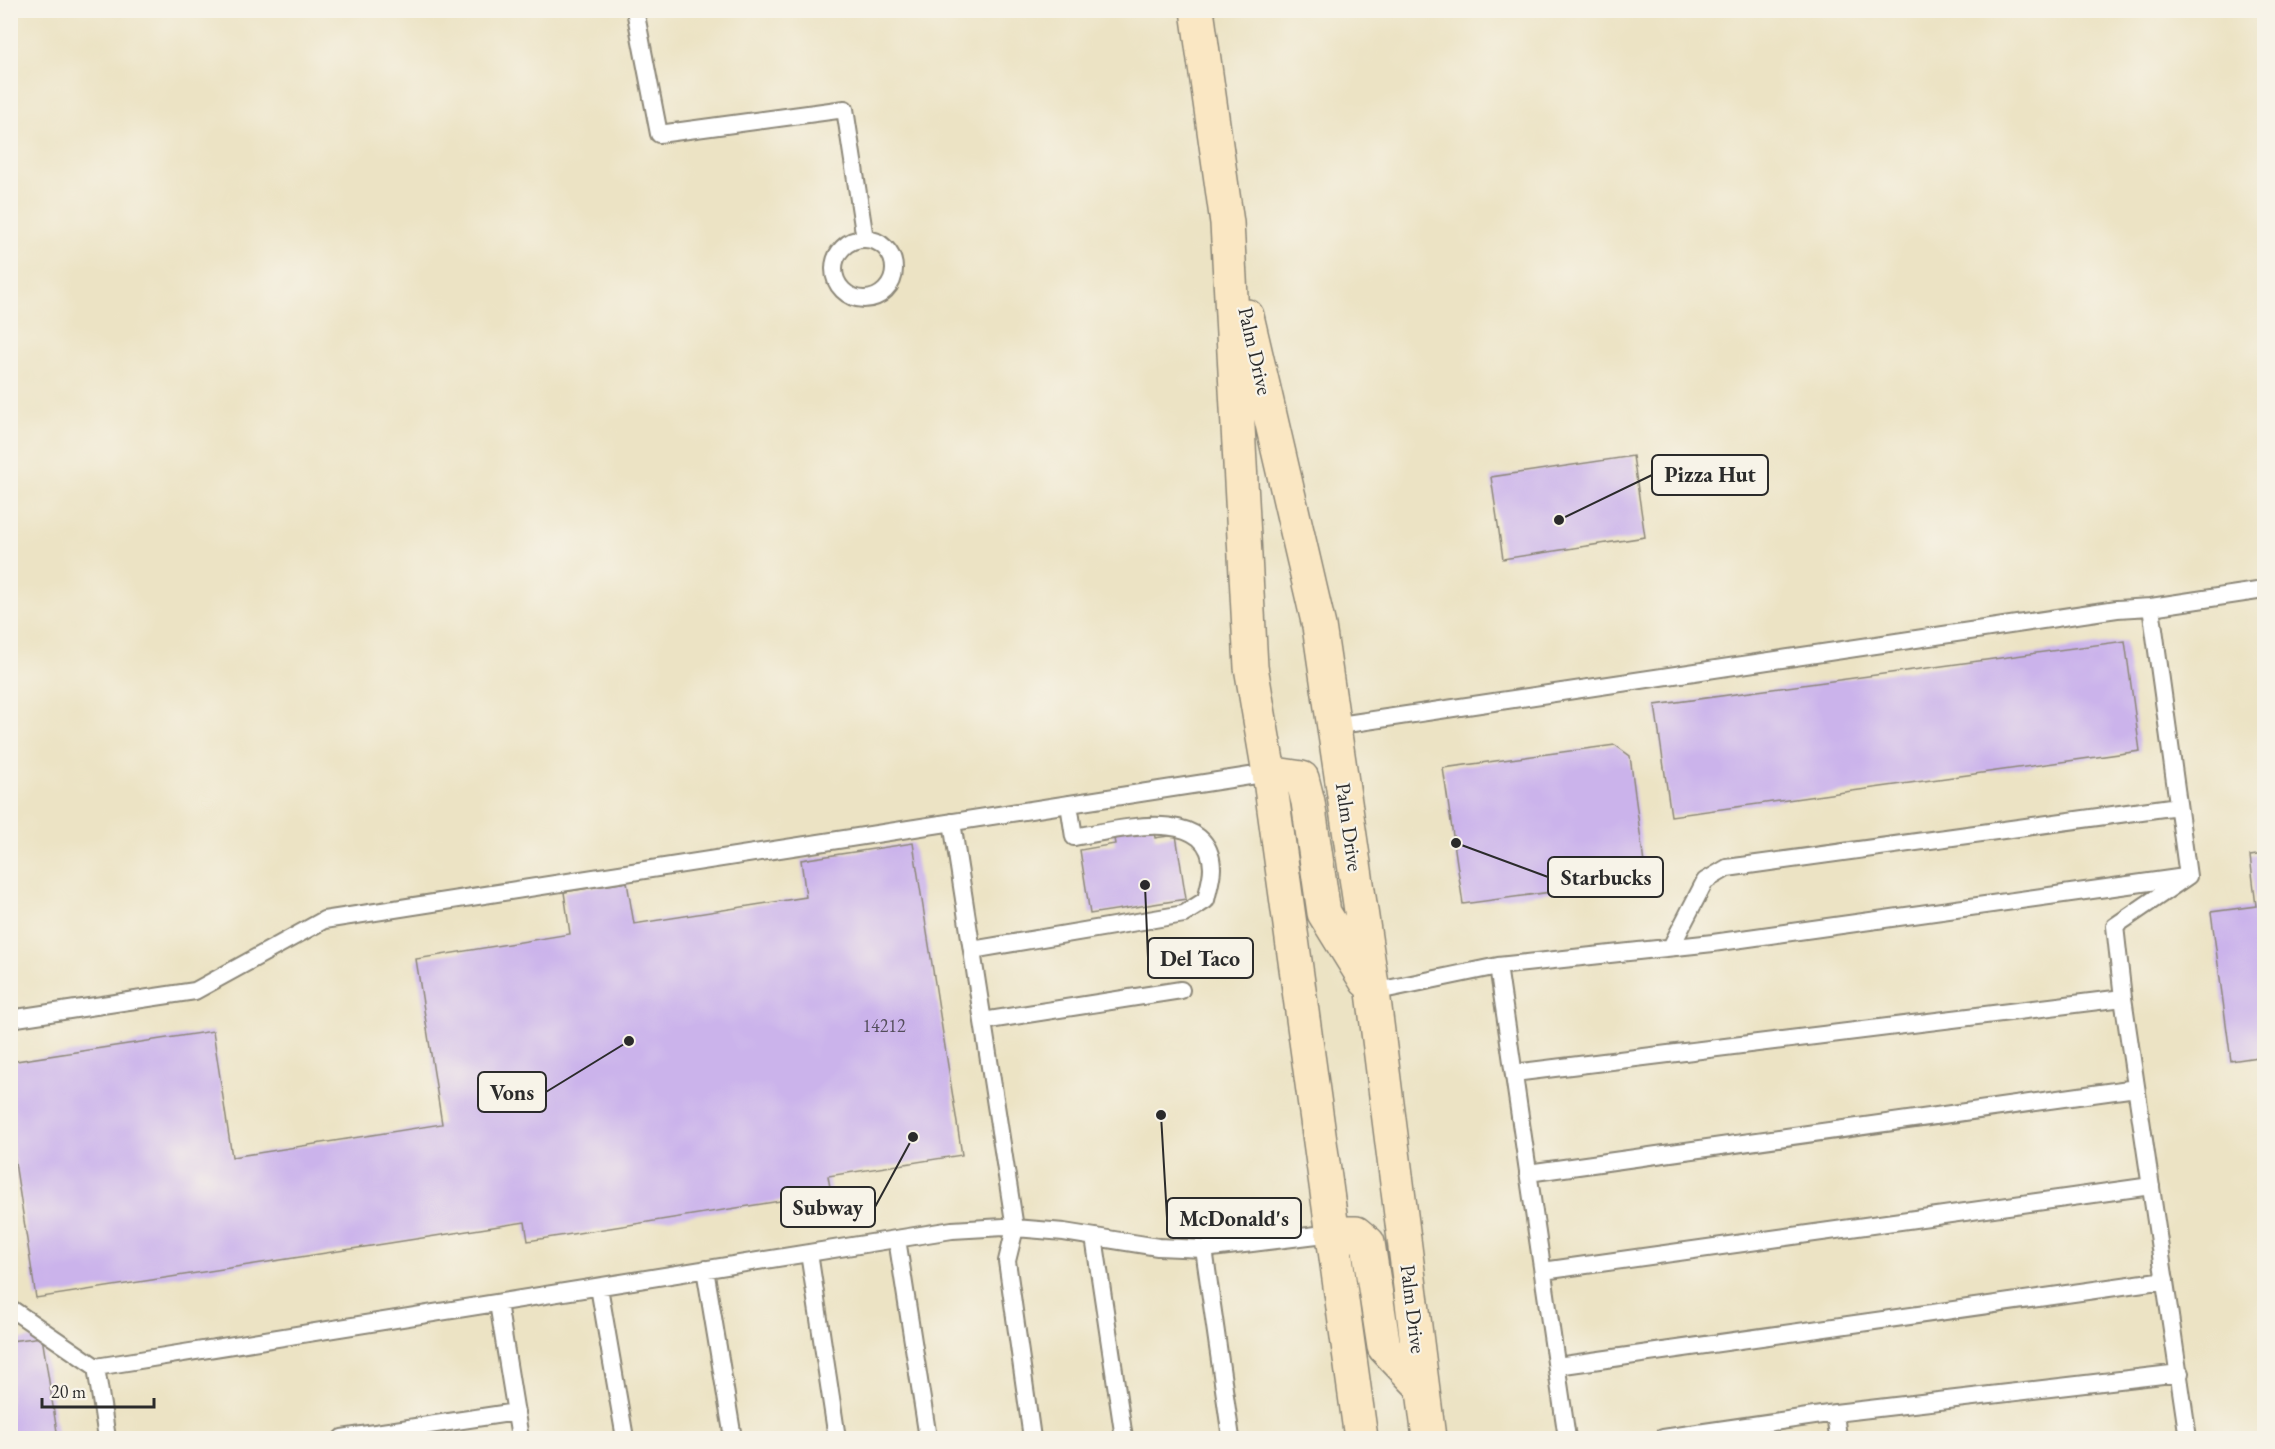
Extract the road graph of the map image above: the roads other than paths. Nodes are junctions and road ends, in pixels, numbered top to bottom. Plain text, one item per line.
1 (635, 10) edge
2 (1197, 10) edge
3 (1227, 223) junction
4 (865, 239) dead end
5 (2265, 590) edge
6 (2151, 607) junction
7 (1334, 726) junction
8 (1269, 773) junction
9 (1069, 804) junction
10 (2178, 806) junction
11 (952, 822) junction
12 (2188, 876) junction
13 (1671, 947) junction
14 (972, 950) junction
15 (1498, 966) junction
16 (1181, 990) dead end
17 (1373, 992) junction
18 (2123, 998) junction
19 (10, 1019) edge
20 (983, 1021) junction
21 (1514, 1073) junction
22 (2136, 1088) junction
23 (1528, 1173) junction
24 (2151, 1186) junction
25 (1015, 1228) junction
26 (1333, 1233) junction
27 (1094, 1237) junction
28 (897, 1239) junction
29 (1204, 1249) junction
30 (809, 1253) junction
31 (705, 1269) junction
32 (1543, 1270) junction
33 (2165, 1280) junction
34 (599, 1287) junction
35 (498, 1303) junction
36 (10, 1308) edge
37 (96, 1366) junction
38 (1557, 1366) junction
39 (2180, 1373) junction
40 (1422, 1387) junction
41 (516, 1412) junction
42 (1835, 1413) junction
43 (108, 1438) edge
44 (342, 1438) edge
45 (520, 1438) edge
46 (625, 1438) edge
47 (733, 1438) edge
48 (837, 1438) edge
49 (928, 1438) edge
50 (1032, 1438) edge
51 (1124, 1438) edge
52 (1231, 1438) edge
53 (1356, 1438) edge
54 (1429, 1438) edge
55 (1568, 1438) edge
56 (1663, 1438) edge
57 (1838, 1438) edge
58 (2188, 1438) edge

1 - 4 lane
2 - 3 main road, Palm Drive
3 - 7 main road, Palm Drive
3 - 8 main road, Palm Drive
5 - 6 lane
6 - 7 lane
6 - 10 lane
7 - 17 main road, Palm Drive
8 - 9 lane
8 - 17 main road
8 - 26 main road, Palm Drive
9 - 11 lane
9 - 14 lane
10 - 12 lane
10 - 13 lane
11 - 14 lane
11 - 19 lane
12 - 13 lane
12 - 18 lane
13 - 15 lane
14 - 20 lane
15 - 17 lane
15 - 21 lane
16 - 20 lane
17 - 40 main road, Palm Drive
18 - 21 lane
18 - 22 lane
20 - 25 lane
21 - 23 lane
22 - 23 lane
22 - 24 lane
23 - 32 lane
24 - 32 lane
24 - 33 lane
25 - 27 lane
25 - 28 lane
25 - 50 lane
26 - 29 lane
26 - 40 main road
26 - 53 main road, Palm Drive
27 - 29 lane
27 - 51 lane
28 - 30 lane
28 - 49 lane
29 - 52 lane
30 - 31 lane
30 - 48 lane
31 - 34 lane
31 - 47 lane
32 - 38 lane
33 - 38 lane
33 - 39 lane
34 - 35 lane
34 - 46 lane
35 - 37 lane
35 - 41 lane
36 - 37 lane
37 - 43 lane
38 - 55 lane
39 - 42 lane
39 - 58 lane
40 - 54 main road, Palm Drive
41 - 44 lane
41 - 45 lane
42 - 56 lane
42 - 57 lane

